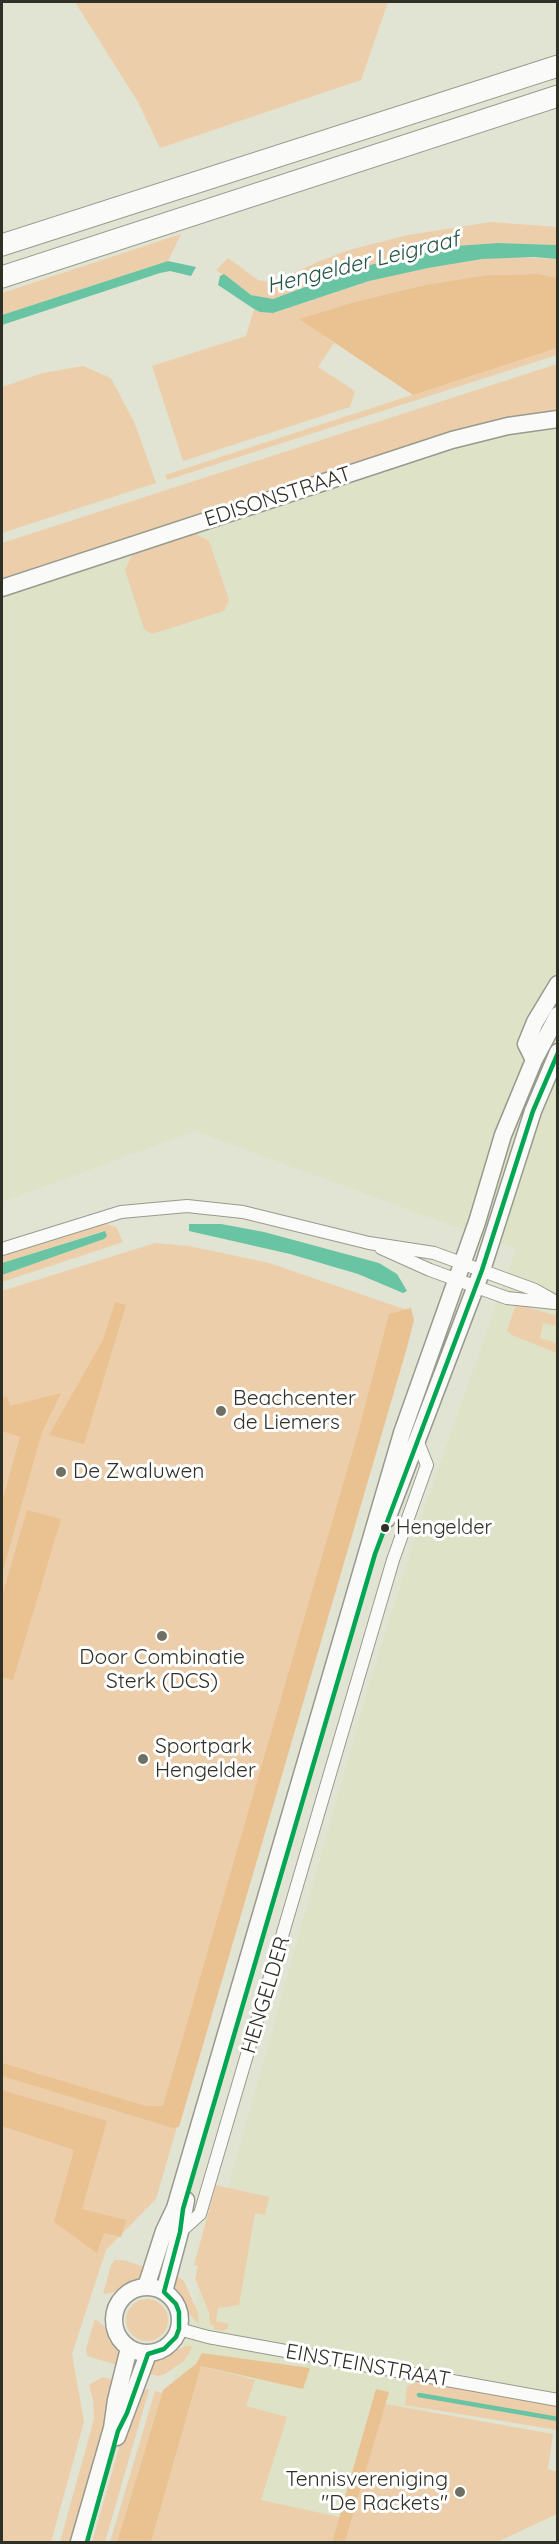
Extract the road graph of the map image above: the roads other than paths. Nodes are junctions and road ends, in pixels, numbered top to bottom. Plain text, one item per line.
1 (558, 66) edge
2 (558, 96) edge
3 (2, 245) edge
4 (2, 277) edge
5 (558, 419) edge
6 (2, 588) edge
7 (558, 984) edge
8 (558, 1015) edge
9 (558, 1052) edge
10 (534, 1060) junction
11 (369, 1243) junction
12 (2, 1249) edge
13 (462, 1262) junction
14 (482, 1270) junction
15 (456, 1280) junction
16 (476, 1288) junction
17 (557, 1303) edge
18 (146, 2288) junction
19 (164, 2292) junction
20 (179, 2329) junction
21 (129, 2348) junction
22 (148, 2354) junction
23 (558, 2400) edge
24 (79, 2542) edge
25 (87, 2542) edge

1 - 3 highway
2 - 4 highway
5 - 6 main road, EDISONSTRAAT
7 - 10 main road, HENGELDER
8 - 10 main road, HENGELDER
9 - 14 main road, HENGELDER
10 - 13 main road, HENGELDER
11 - 12 street
11 - 13 street
11 - 15 street
13 - 14 street
13 - 15 main road, HENGELDER
14 - 16 main road, HENGELDER
14 - 17 street
15 - 16 street
15 - 18 main road, HENGELDER
16 - 17 street
16 - 19 main road, HENGELDER
18 - 19 main road
18 - 21 main road
19 - 20 main road
20 - 22 main road
20 - 23 street, EINSTEINSTRAAT
21 - 22 main road
21 - 24 main road
22 - 25 main road

